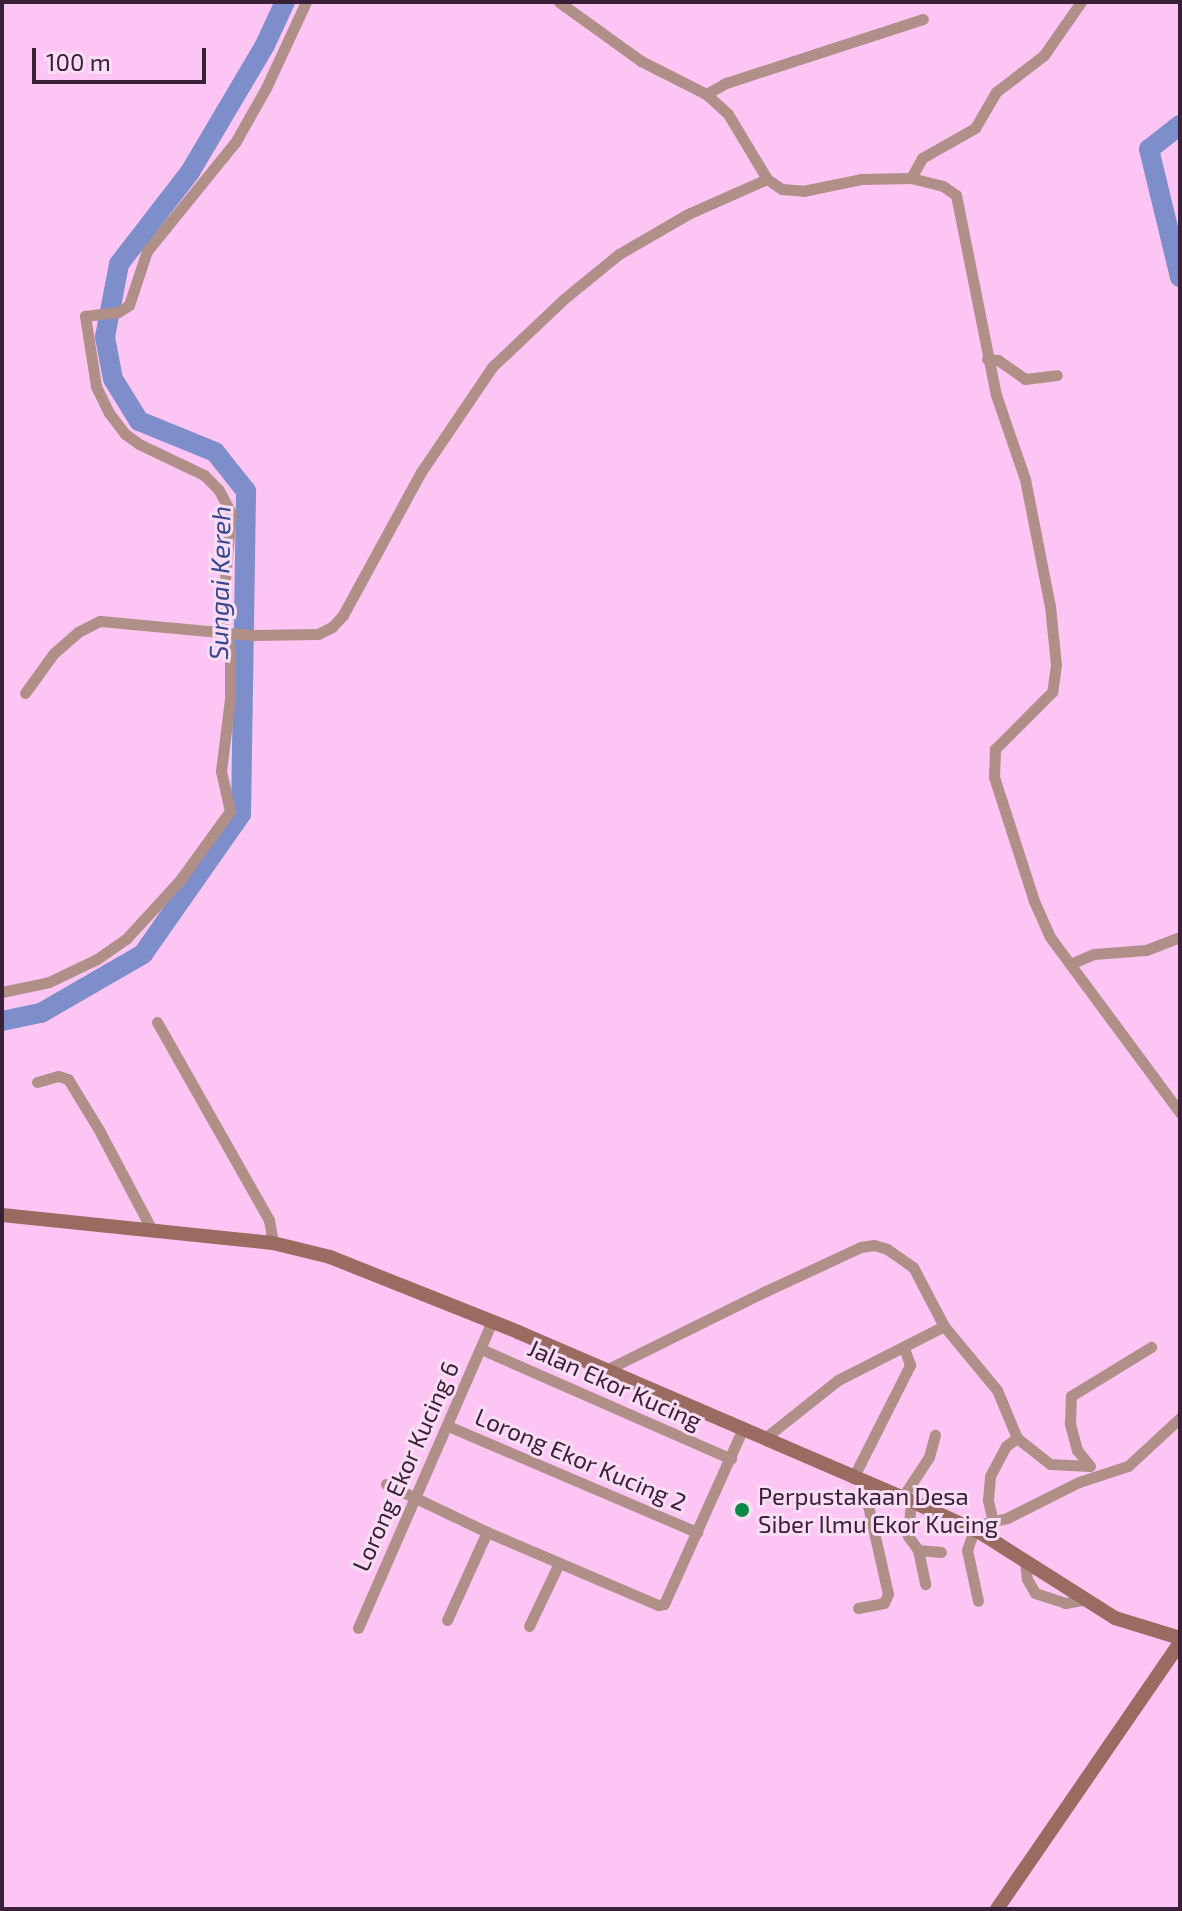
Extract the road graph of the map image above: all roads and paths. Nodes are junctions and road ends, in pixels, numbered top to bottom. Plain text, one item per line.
1 (306, 2) edge
2 (559, 2) edge
3 (1081, 2) edge
4 (923, 19) dead end
5 (706, 94) junction
6 (911, 178) junction
7 (767, 179) junction
8 (987, 359) junction
9 (1057, 375) dead end
10 (231, 635) junction
11 (25, 693) dead end
12 (1180, 937) edge
13 (1070, 964) junction
14 (2, 992) edge
15 (157, 1022) dead end
16 (37, 1082) dead end
17 (1180, 1113) edge
18 (2, 1215) edge
19 (152, 1230) junction
20 (273, 1243) junction
21 (492, 1322) junction
22 (944, 1326) junction
23 (1151, 1347) dead end
24 (904, 1348) junction
25 (481, 1349) junction
26 (604, 1371) junction
27 (1180, 1418) edge
28 (448, 1426) junction
29 (743, 1428) junction
30 (935, 1435) dead end
31 (765, 1438) junction
32 (1017, 1438) junction
33 (731, 1459) junction
34 (1089, 1466) junction
35 (1111, 1470) junction
36 (853, 1478) junction
37 (386, 1484) dead end
38 (870, 1485) junction
39 (414, 1498) junction
40 (906, 1499) junction
41 (993, 1522) junction
42 (972, 1529) junction
43 (487, 1532) junction
44 (697, 1532) junction
45 (918, 1550) junction
46 (941, 1552) dead end
47 (559, 1563) junction
48 (925, 1584) dead end
49 (978, 1601) dead end
50 (858, 1608) dead end
51 (447, 1620) dead end
52 (529, 1626) dead end
53 (358, 1628) dead end
54 (1180, 1640) edge
55 (997, 1909) edge

1 - 10 street
2 - 5 street
3 - 6 street
4 - 5 street
5 - 7 street
6 - 7 street
6 - 8 street
7 - 10 street
8 - 9 street
8 - 13 street
10 - 11 street
10 - 14 street
12 - 13 street
13 - 17 street
15 - 20 street
16 - 19 street
18 - 19 street
19 - 20 street
20 - 21 street
21 - 25 street, Lorong Ekor Kucing 6
21 - 26 street
22 - 24 street
22 - 26 street
22 - 32 street
23 - 34 street
24 - 31 street
24 - 36 street
25 - 28 street, Lorong Ekor Kucing 6
25 - 33 street, Jalan Ekor Kucing
26 - 29 street
27 - 35 street
28 - 39 street, Lorong Ekor Kucing 6
28 - 44 street, Lorong Ekor Kucing 2
29 - 31 street
29 - 33 street
30 - 40 street
31 - 36 street
32 - 34 street
32 - 41 street
33 - 44 street
34 - 35 street
35 - 41 street
36 - 38 street
37 - 39 street
38 - 40 street
38 - 50 street
39 - 43 street
39 - 53 street, Lorong Ekor Kucing 6
40 - 42 street
40 - 45 street
41 - 42 street
42 - 49 street
42 - 54 street
43 - 47 street
43 - 51 street
44 - 47 street
45 - 46 street
45 - 48 street
47 - 52 street
54 - 55 street

